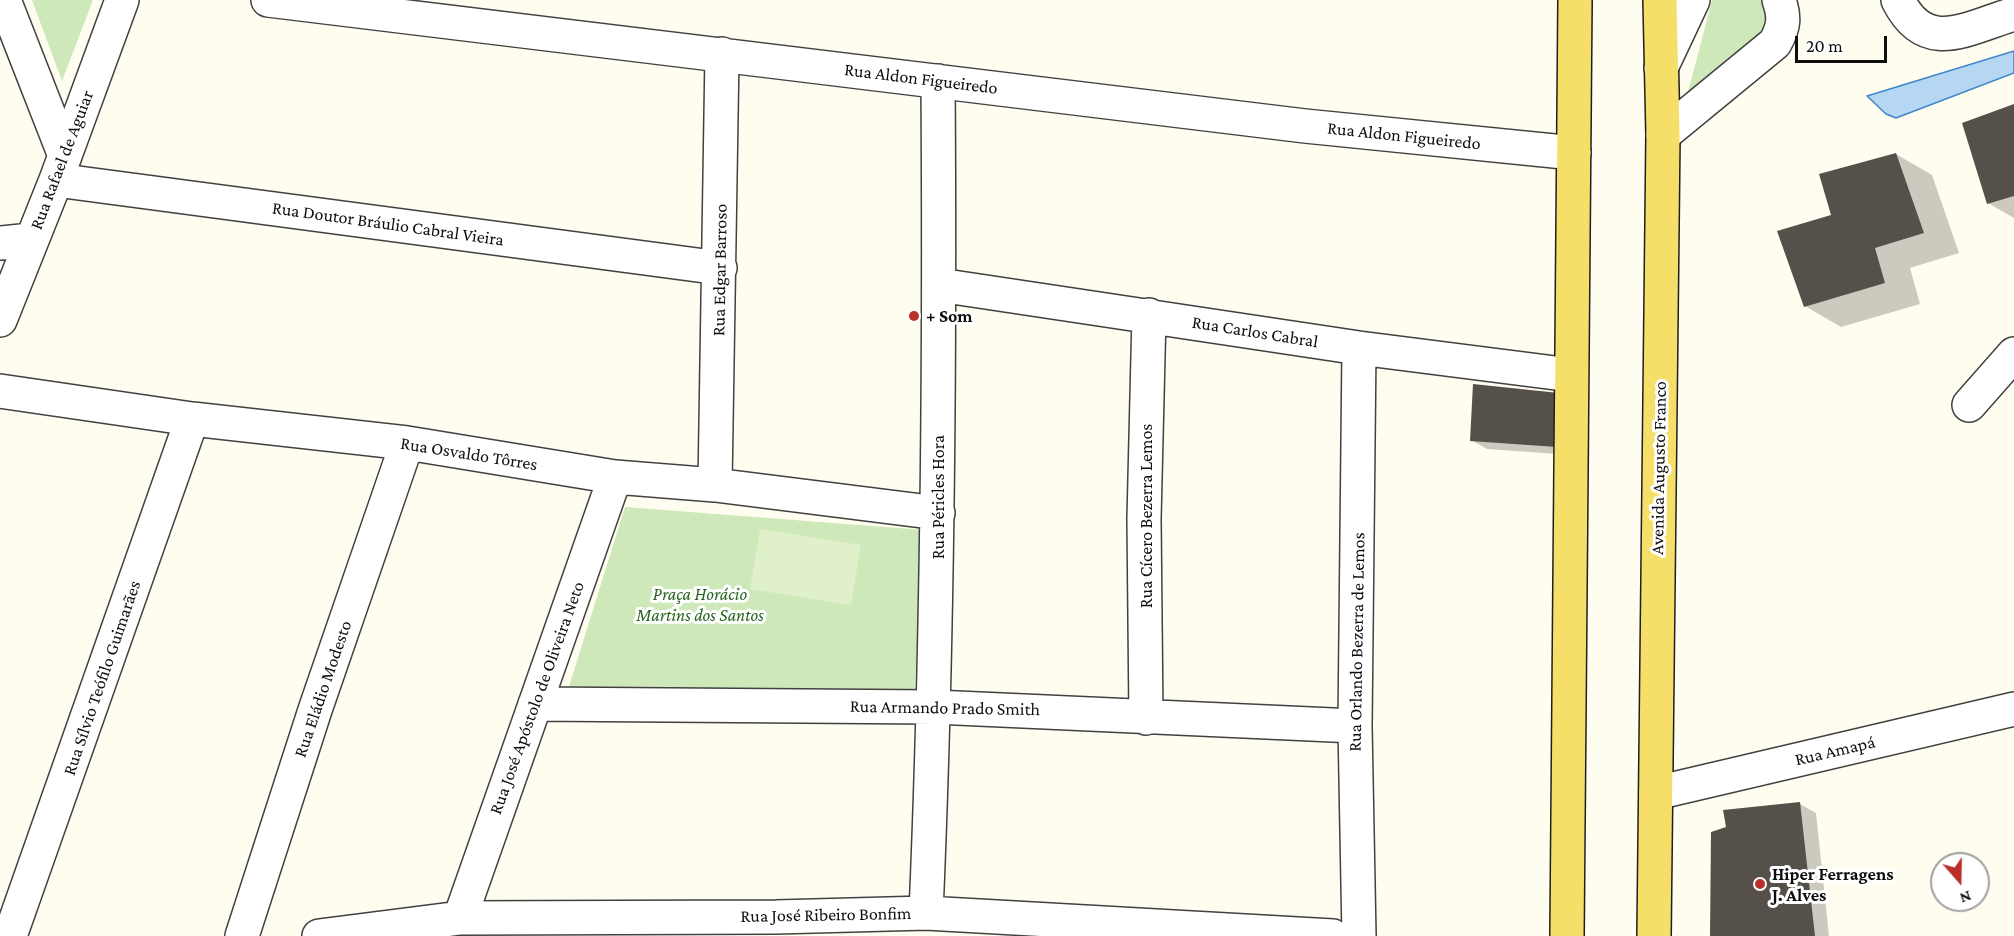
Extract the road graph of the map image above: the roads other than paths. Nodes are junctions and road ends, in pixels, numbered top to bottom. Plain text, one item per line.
1 (4, 0) edge
2 (122, 0) edge
3 (268, 0) edge
4 (1575, 0) edge
5 (1659, 0) edge
6 (1693, 0) edge
7 (1779, 0) edge
8 (1898, 0) edge
9 (2014, 14) edge
10 (722, 54) junction
11 (1661, 68) junction
12 (938, 81) junction
13 (1663, 135) junction
14 (1574, 153) junction
15 (60, 168) junction
16 (16, 241) edge
17 (720, 268) junction
18 (939, 285) junction
19 (1149, 315) junction
20 (0, 320) edge
21 (1359, 348) junction
22 (2014, 354) edge
23 (1571, 375) junction
24 (0, 391) edge
25 (1969, 405) dead end
26 (192, 419) junction
27 (407, 443) junction
28 (615, 477) junction
29 (715, 485) junction
30 (938, 513) junction
31 (535, 704) junction
32 (935, 707) junction
33 (2014, 709) edge
34 (1146, 718) junction
35 (1355, 726) junction
36 (1656, 793) junction
37 (926, 913) junction
38 (460, 918) junction
39 (777, 926) edge
40 (708, 927) edge
41 (1119, 931) edge
42 (365, 933) edge
43 (10, 936) edge
44 (242, 936) edge
45 (319, 936) edge
46 (1333, 936) edge
47 (1359, 936) edge
48 (1567, 936) edge
49 (1654, 936) edge

1 - 15 street
2 - 15 street, Rua Rafael de Aguiar
3 - 10 street, Rua Aldon Figueiredo
4 - 14 main road
5 - 11 main road, Avenida Augusto Franco
6 - 11 street
7 - 13 street
8 - 9 street
10 - 12 street, Rua Aldon Figueiredo
10 - 17 street, Rua Edgar Barroso
11 - 13 main road, Avenida Augusto Franco
12 - 14 street, Rua Aldon Figueiredo
12 - 18 street, Rua Péricles Hora
13 - 36 main road, Avenida Augusto Franco
14 - 23 main road
15 - 16 street, Rua Rafael de Aguiar
15 - 17 street, Rua Doutor Bráulio Cabral Vieira
16 - 20 street, Rua Rafael de Aguiar
17 - 29 street, Rua Edgar Barroso
18 - 19 street, Rua Carlos Cabral
18 - 30 street, Rua Péricles Hora
19 - 21 street, Rua Carlos Cabral
19 - 34 street, Rua Cícero Bezerra Lemos
21 - 23 street, Rua Carlos Cabral
21 - 35 street, Rua Orlando Bezerra de Lemos
22 - 25 street
23 - 48 main road
24 - 26 street, Rua Osvaldo Tôrres
26 - 27 street, Rua Osvaldo Tôrres
26 - 43 street, Rua Sílvio Teófilo Guimarães
27 - 28 street, Rua Osvaldo Tôrres
27 - 44 street, Rua Eládio Modesto
28 - 29 street, Rua Osvaldo Tôrres
28 - 31 street, Rua José Apóstolo de Oliveira Neto
29 - 30 street, Rua Osvaldo Tôrres
30 - 32 street, Rua Péricles Hora
31 - 32 street, Rua Armando Prado Smith
31 - 38 street, Rua José Apóstolo de Oliveira Neto
32 - 34 street, Rua Armando Prado Smith
32 - 37 street, Rua Péricles Hora
33 - 36 street, Rua Amapá
34 - 35 street, Rua Armando Prado Smith
35 - 47 street, Rua Orlando Bezerra de Lemos
36 - 49 main road, Avenida Augusto Franco
37 - 39 street, Rua José Ribeiro Bonfim
37 - 41 street, Rua José Ribeiro Bonfim
38 - 40 street, Rua José Ribeiro Bonfim
38 - 42 street, Rua José Ribeiro Bonfim
39 - 40 street, Rua José Ribeiro Bonfim
41 - 46 street, Rua José Ribeiro Bonfim
42 - 45 street, Rua José Ribeiro Bonfim

